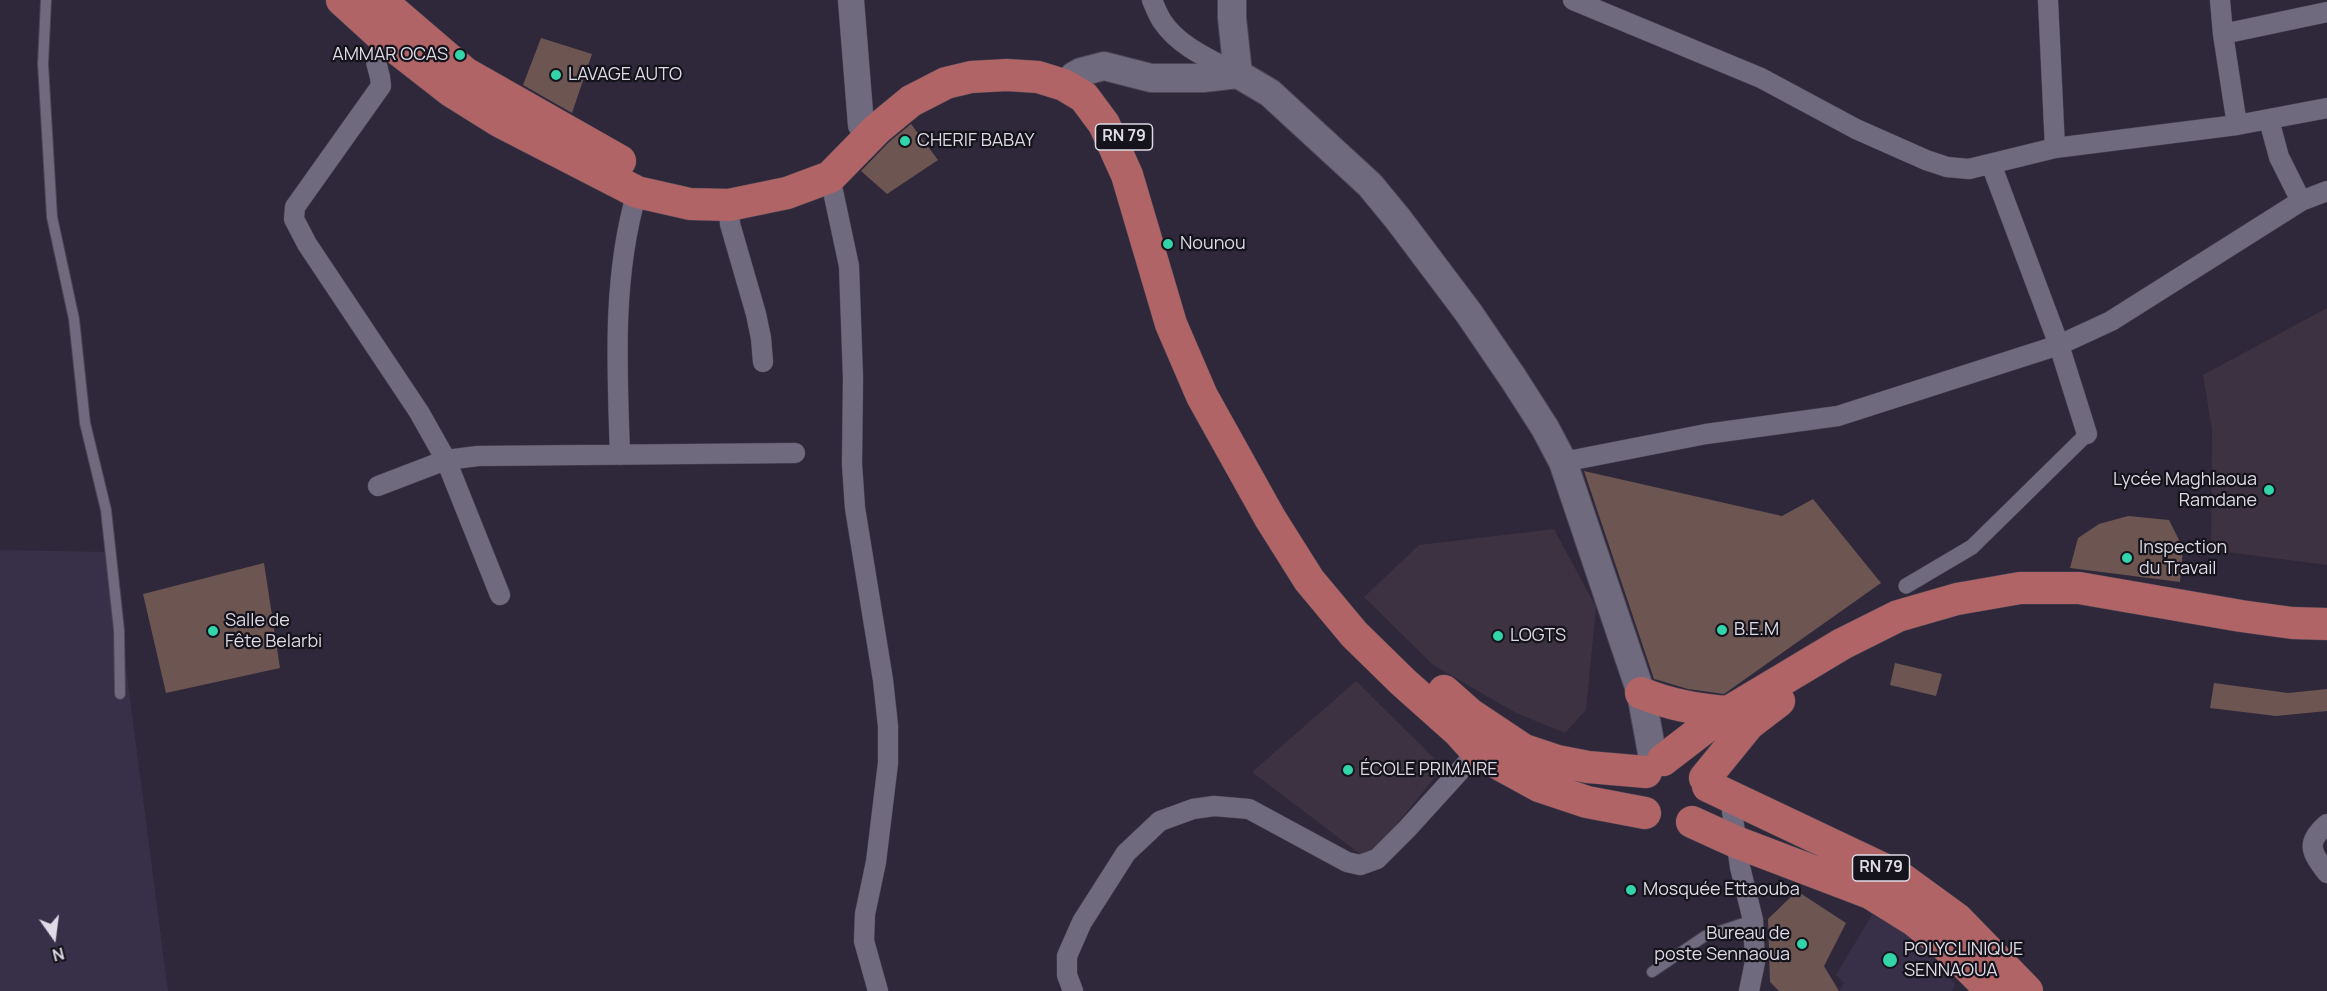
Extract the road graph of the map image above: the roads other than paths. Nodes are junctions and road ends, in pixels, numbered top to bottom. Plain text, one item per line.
1 (46, 0) edge
2 (342, 0) edge
3 (380, 0) edge
4 (852, 0) edge
5 (1152, 0) edge
6 (1232, 0) edge
7 (1573, 0) edge
8 (2048, 0) edge
9 (2220, 0) edge
10 (2327, 12) edge
11 (2223, 34) junction
12 (387, 41) junction
13 (1238, 74) junction
14 (1074, 76) junction
15 (2327, 108) edge
16 (2269, 120) junction
17 (861, 125) junction
18 (2237, 125) junction
19 (2055, 148) junction
20 (1991, 164) junction
21 (830, 177) junction
22 (2327, 191) edge
23 (638, 192) junction
24 (2301, 201) junction
25 (729, 205) junction
26 (2059, 345) junction
27 (763, 362) dead end
28 (2087, 434) joint
29 (795, 453) dead end
30 (620, 454) junction
31 (446, 460) junction
32 (1563, 462) junction
33 (378, 486) dead end
34 (1906, 586) dead end
35 (500, 595) dead end
36 (2327, 624) edge
37 (2327, 642) edge
38 (1641, 693) junction
39 (120, 694) dead end
40 (1729, 712) junction
41 (1483, 739) junction
42 (1654, 765) junction
43 (1714, 787) junction
44 (1645, 813) junction
45 (1692, 822) junction
46 (2327, 824) edge
47 (1736, 842) junction
48 (2327, 873) edge
49 (1753, 920) junction
50 (1652, 972) dead end
51 (878, 991) edge
52 (1073, 991) edge
53 (1749, 991) edge
54 (1992, 991) edge
55 (2027, 991) edge

1 - 39 lane
2 - 12 main road
3 - 17 main road, RN 79
4 - 17 street
5 - 13 street
6 - 13 main road
7 - 20 street
8 - 19 street
9 - 11 street
10 - 11 street
11 - 18 street
12 - 23 main road
12 - 31 street
13 - 14 main road
13 - 32 main road
14 - 17 main road, RN 79
14 - 41 main road, RN 79
15 - 16 street
16 - 18 street
16 - 24 street
18 - 19 street
19 - 20 street
20 - 26 street
21 - 25 main road
21 - 41 main road
21 - 51 street
22 - 24 street
23 - 25 main road
23 - 30 street
24 - 26 street
25 - 27 street
26 - 28 street
26 - 32 street
28 - 34 street
29 - 30 street
30 - 31 street
31 - 33 street
31 - 35 street
32 - 38 main road
36 - 40 main road
37 - 43 main road
38 - 40 main road
38 - 42 main road
40 - 42 main road
41 - 42 main road, RN 79
41 - 44 main road
41 - 52 street
42 - 43 main road
42 - 44 main road
43 - 45 main road
43 - 47 street
43 - 55 main road, RN 79
44 - 45 main road
45 - 47 main road, RN 79
46 - 48 street
47 - 49 street
47 - 54 main road, RN 79
49 - 50 lane
49 - 53 street

